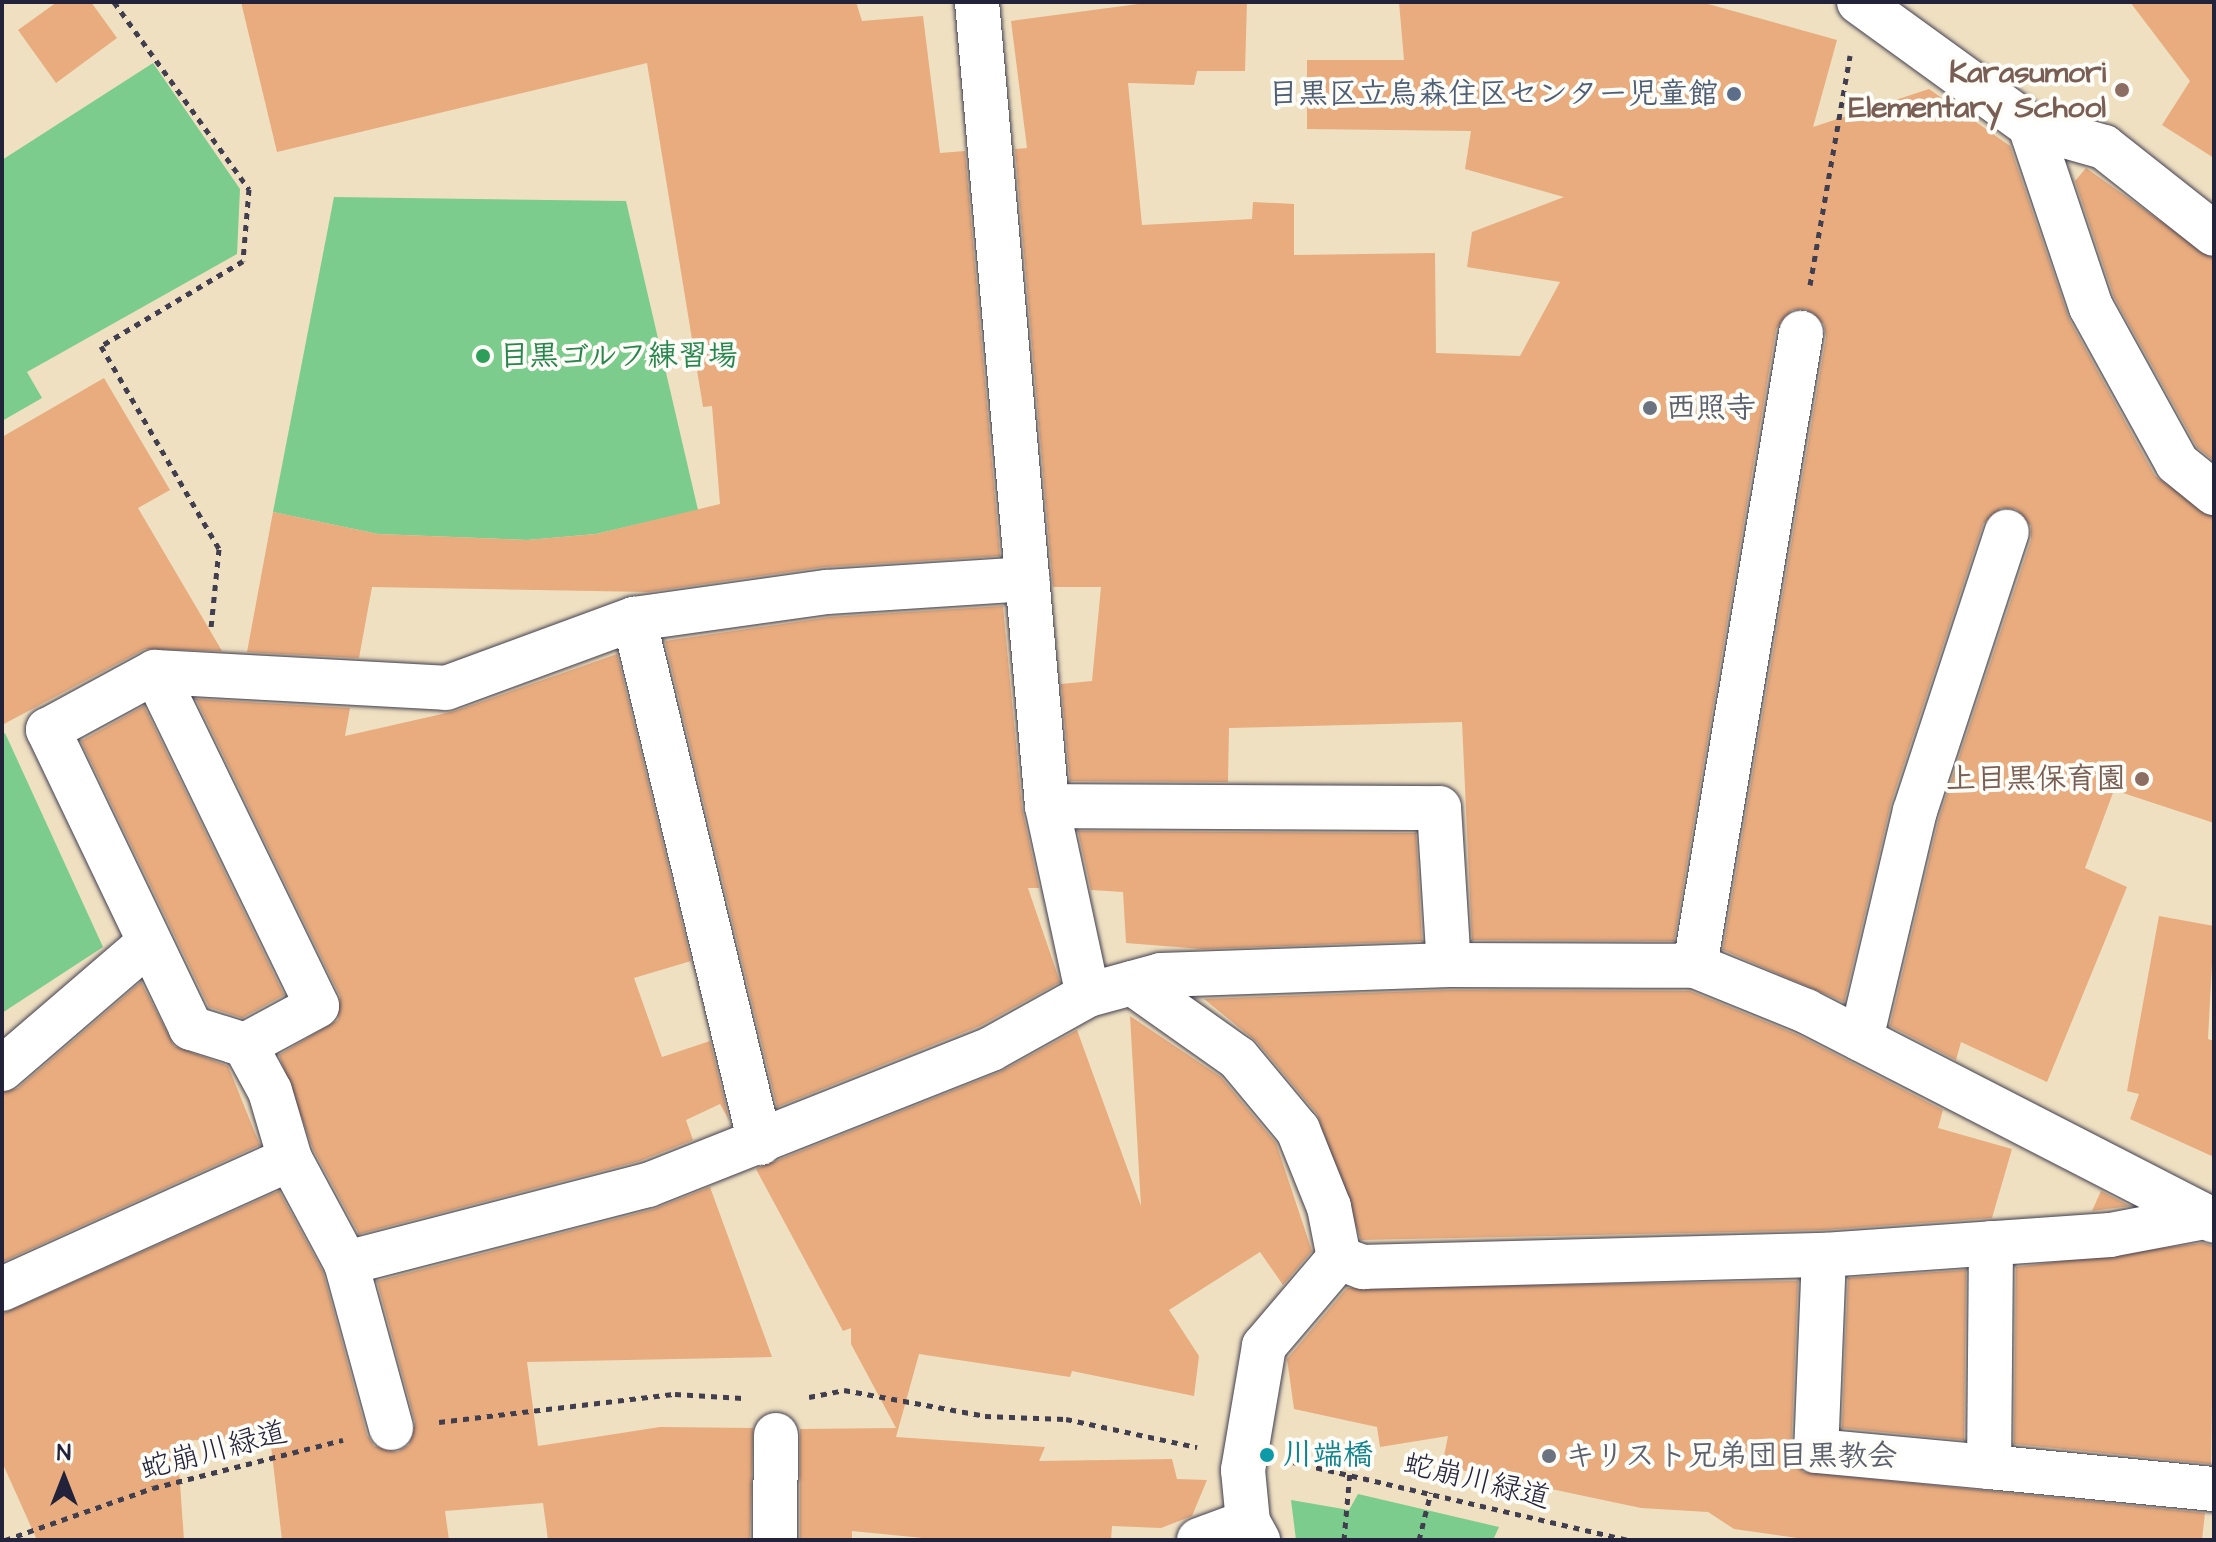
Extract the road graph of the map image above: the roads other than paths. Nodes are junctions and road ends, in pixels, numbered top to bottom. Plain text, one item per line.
1 (977, 2) edge
2 (1859, 4) edge
3 (2030, 126) junction
4 (2214, 234) edge
5 (1801, 333) road end
6 (2214, 493) edge
7 (2007, 532) dead end
8 (1028, 579) junction
9 (634, 619) junction
10 (155, 672) junction
11 (1047, 806) junction
12 (146, 945) junction
13 (1449, 965) junction
14 (1695, 966) junction
15 (1132, 983) junction
16 (1088, 995) junction
17 (1861, 1039) junction
18 (245, 1045) junction
19 (2, 1069) edge
20 (760, 1143) junction
21 (290, 1159) junction
22 (2210, 1219) edge
23 (1991, 1243) junction
24 (1824, 1255) junction
25 (1339, 1258) junction
26 (346, 1263) junction
27 (2, 1289) edge
28 (391, 1428) road end
29 (776, 1435) dead end
30 (1989, 1467) junction
31 (2214, 1489) edge
32 (1250, 1518) edge
33 (775, 1540) edge
34 (1199, 1540) edge

1 - 8 street
2 - 3 street
3 - 4 street
3 - 6 street
5 - 14 street
7 - 17 street
8 - 9 street
8 - 11 street
9 - 10 street
9 - 20 street
10 - 12 street
10 - 18 street
11 - 13 street
11 - 16 street
12 - 18 street
12 - 19 street
13 - 14 street
13 - 15 street
14 - 17 street
15 - 16 street
15 - 25 street
16 - 20 street
17 - 22 street
18 - 21 street
20 - 26 street
21 - 26 street
21 - 27 street
22 - 23 street
23 - 24 street
23 - 30 street
24 - 25 street
24 - 30 street
25 - 32 street
26 - 28 street
29 - 33 street
30 - 31 street
32 - 34 street

